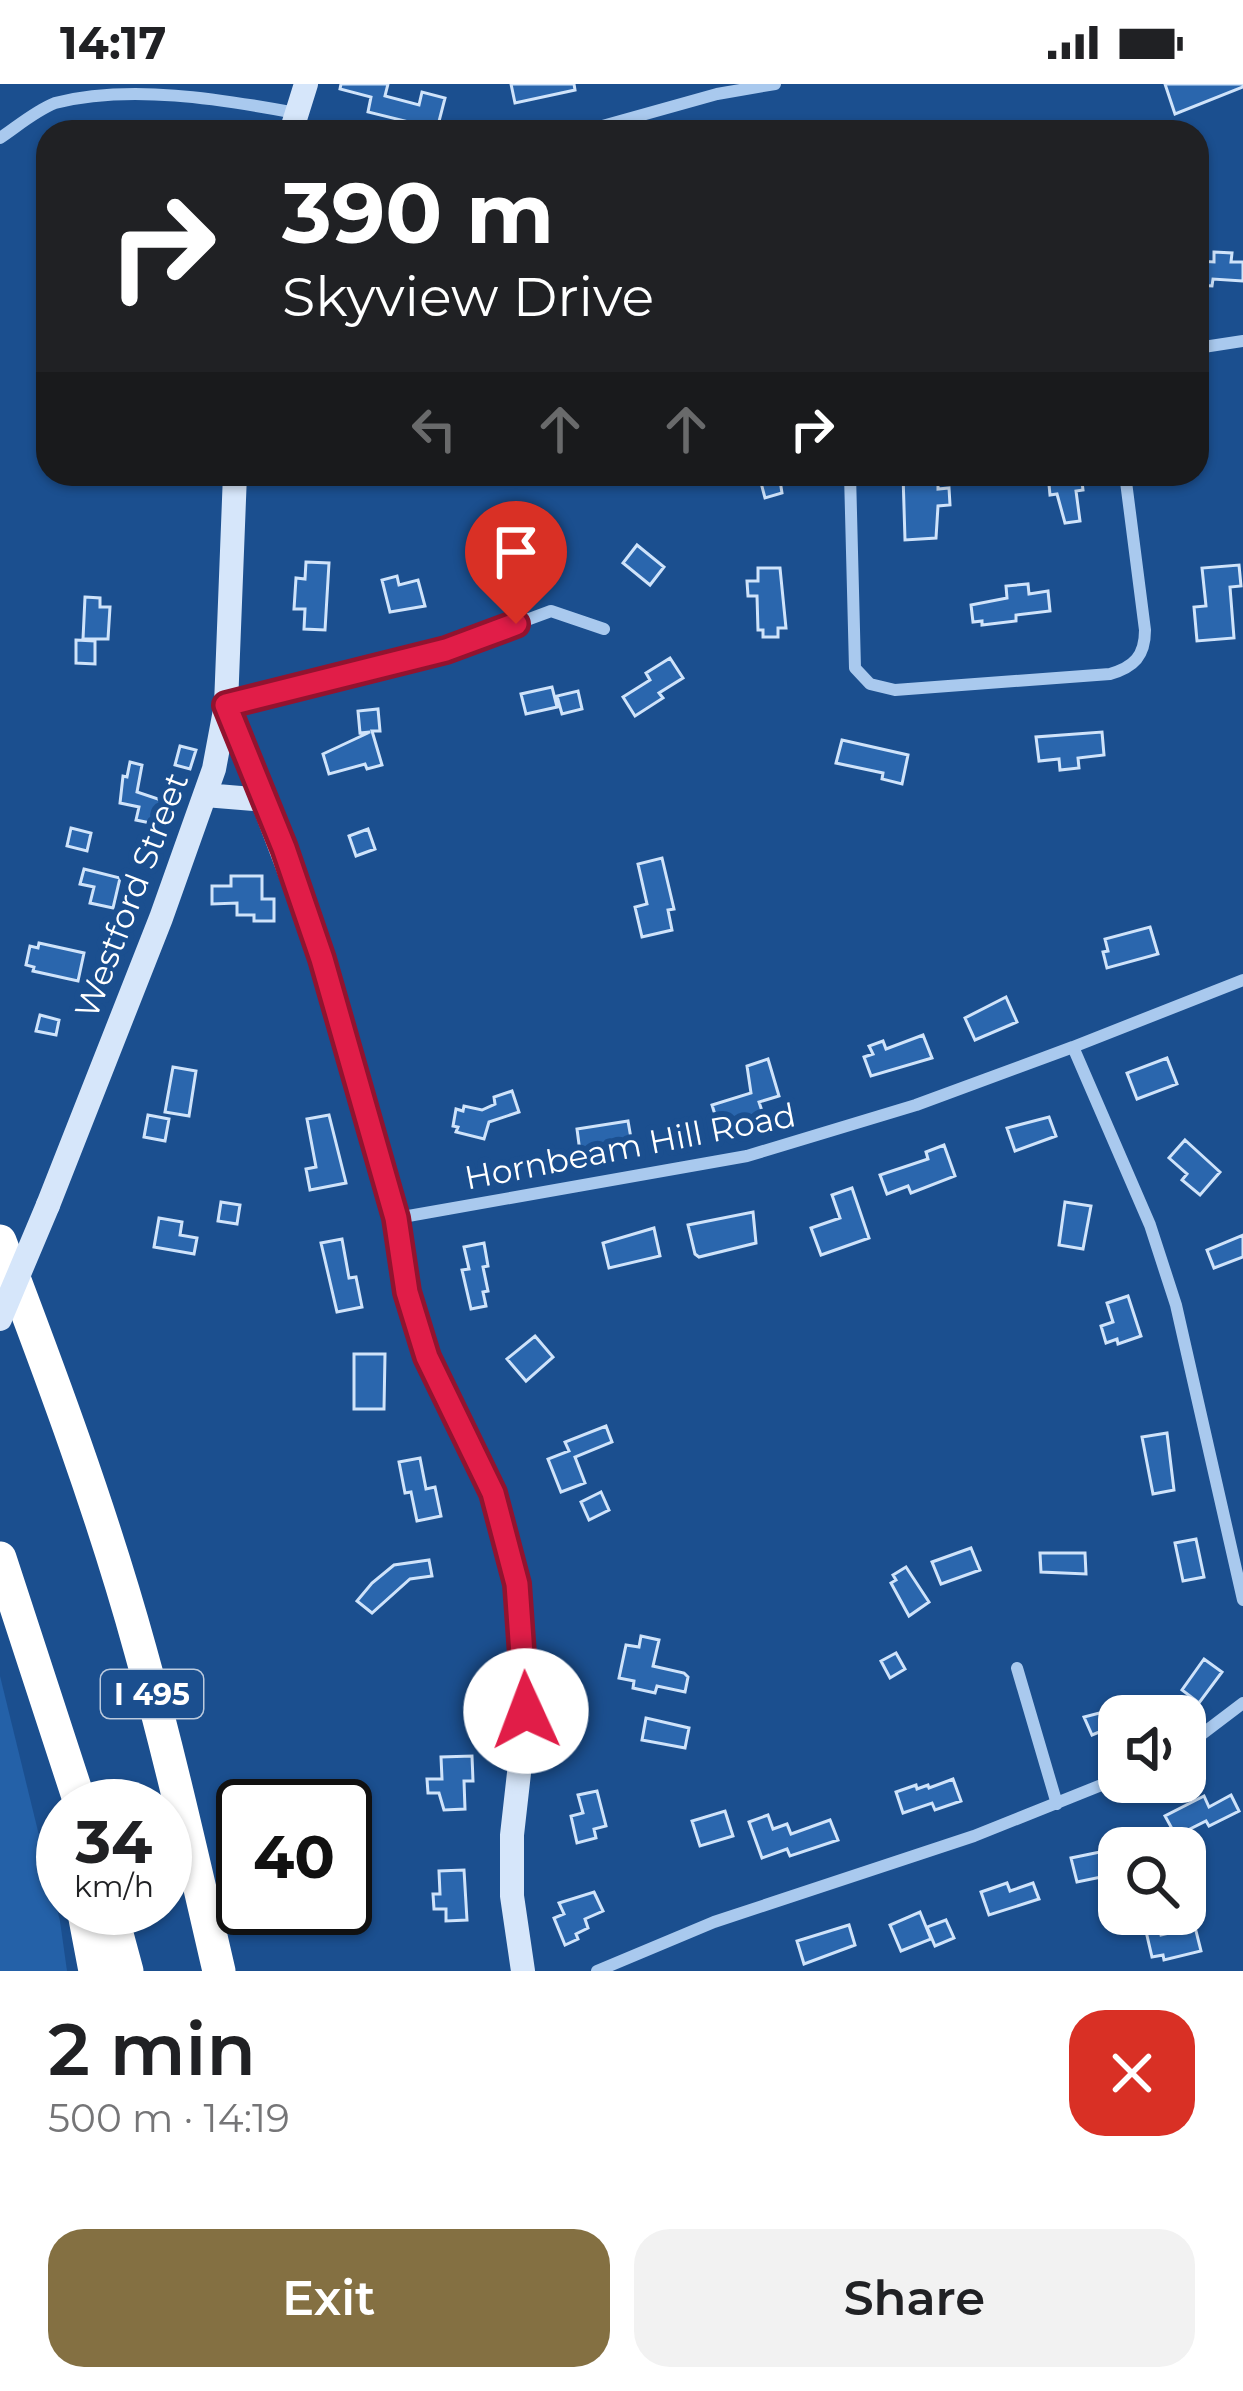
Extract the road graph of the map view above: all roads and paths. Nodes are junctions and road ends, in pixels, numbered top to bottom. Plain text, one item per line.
1 (306, 84) edge
2 (775, 84) edge
3 (286, 120) edge
4 (295, 120) edge
5 (623, 120) edge
6 (0, 138) edge
7 (1243, 341) edge
8 (1209, 346) edge
9 (235, 486) edge
10 (850, 486) edge
11 (1127, 486) edge
12 (604, 629) dead end
13 (226, 705) junction
14 (205, 796) junction
15 (264, 800) junction
16 (1243, 980) edge
17 (1073, 1047) junction
18 (396, 1218) junction
19 (0, 1241) edge
20 (0, 1319) edge
21 (0, 1558) edge
22 (1243, 1600) edge
23 (27, 1632) junction
24 (139, 1644) junction
25 (1017, 1668) dead end
26 (1243, 1703) edge
27 (1206, 1731) edge
28 (57, 1779) edge
29 (73, 1779) edge
30 (1098, 1787) edge
31 (1057, 1804) junction
32 (88, 1935) edge
33 (117, 1935) edge
34 (95, 1971) edge
35 (127, 1971) edge
36 (219, 1971) edge
37 (242, 1971) edge
38 (523, 1971) edge
39 (597, 1971) edge

1 - 4 street
2 - 5 street
3 - 6 street
7 - 8 street
9 - 13 street, Westford Street
10 - 11 street
12 - 13 street
13 - 14 street, Westford Street
13 - 15 street
14 - 15 street
14 - 20 street, Westford Street, bridge
15 - 18 street
16 - 17 street, Hornbeam Hill Road
17 - 18 street, Hornbeam Hill Road
17 - 22 street
18 - 38 street
19 - 24 highway, I 495
21 - 23 highway, I 495
23 - 28 highway
23 - 29 highway, I 495
24 - 36 highway, I 495
24 - 37 highway
25 - 31 street
26 - 27 street
30 - 31 street
31 - 39 street
32 - 34 highway
33 - 35 highway

